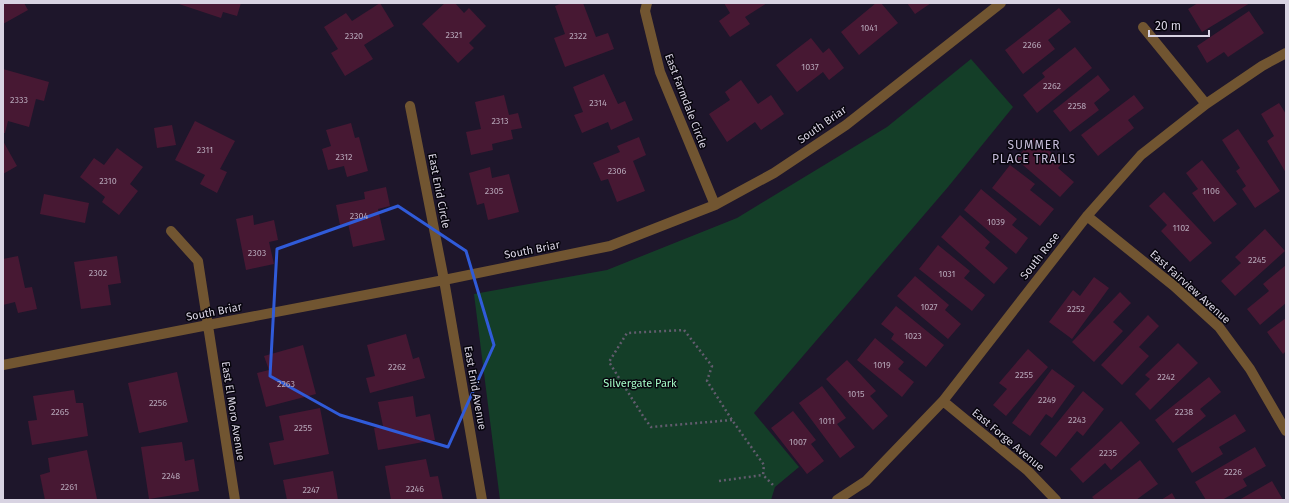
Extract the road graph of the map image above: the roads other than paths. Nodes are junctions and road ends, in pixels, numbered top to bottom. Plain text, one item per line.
1 (647, 3) edge
2 (1001, 3) edge
3 (1143, 27) dead end
4 (1286, 53) edge
5 (1206, 104) junction
6 (410, 106) dead end
7 (715, 205) junction
8 (1087, 216) junction
9 (171, 231) dead end
10 (444, 280) junction
11 (208, 325) junction
12 (3, 365) edge
13 (943, 401) junction
14 (1286, 431) edge
15 (235, 500) edge
16 (482, 500) edge
17 (837, 500) edge
18 (1056, 500) edge

1 - 7 street, East Farmdale Circle
2 - 7 street, South Briar
3 - 5 street
4 - 5 street, South Rose
5 - 8 street, South Rose
6 - 10 street, East Enid Circle
7 - 10 street, South Briar
8 - 13 street, South Rose
8 - 14 street, East Fairview Avenue
9 - 11 street, East El Moro Avenue
10 - 11 street, South Briar
10 - 16 street, East Enid Avenue
11 - 12 street, South Briar
11 - 15 street, East El Moro Avenue
13 - 17 street, South Rose
13 - 18 street, East Forge Avenue

